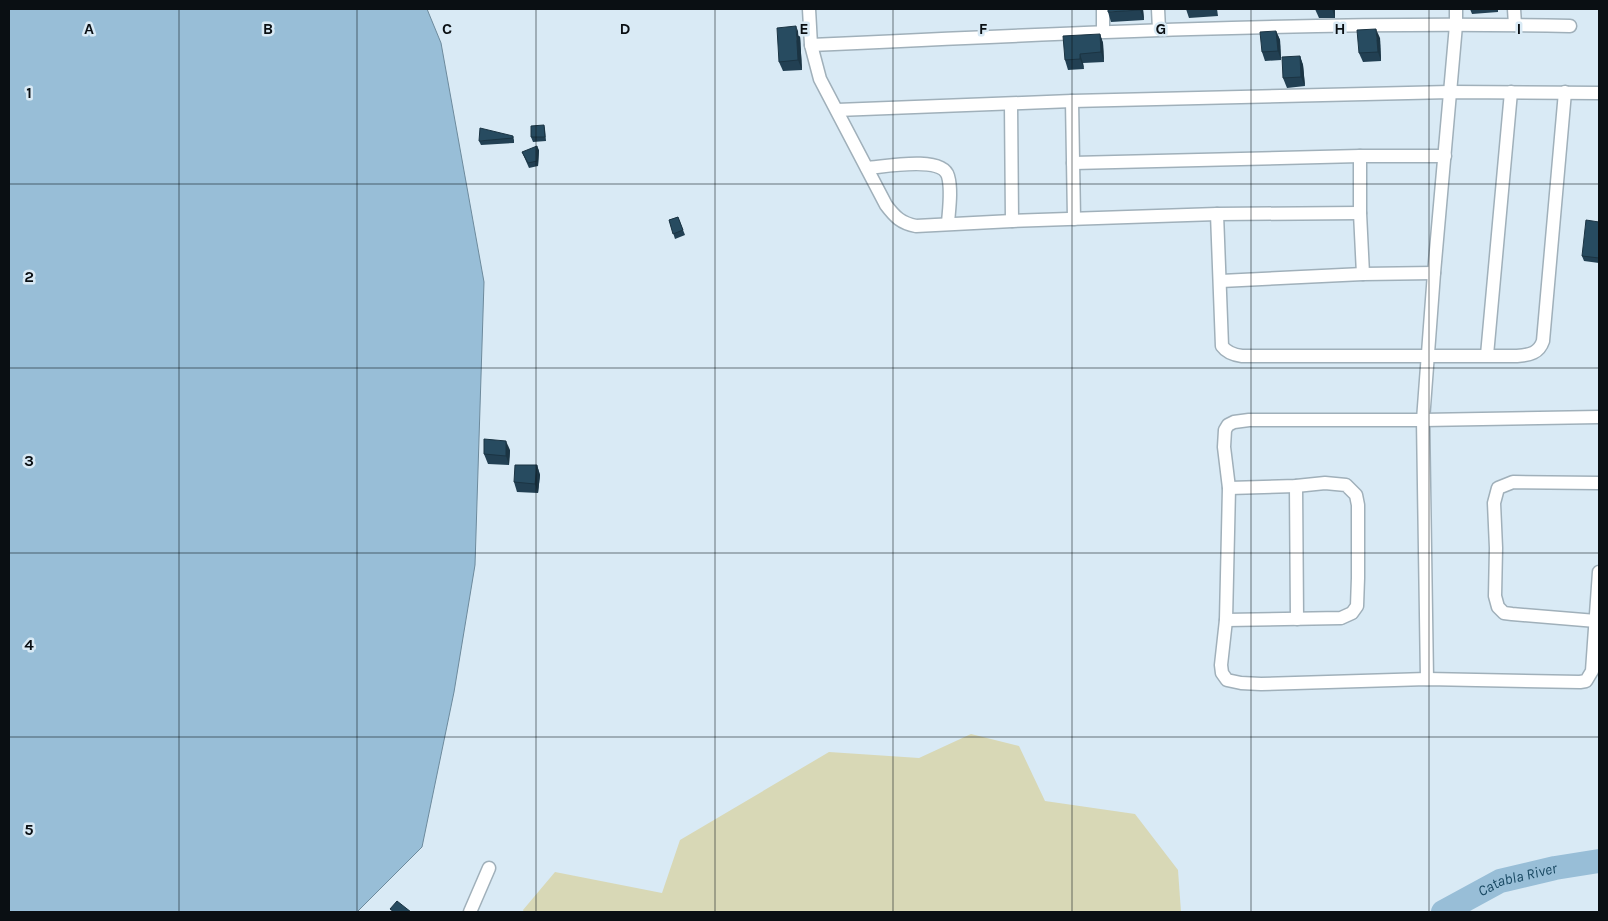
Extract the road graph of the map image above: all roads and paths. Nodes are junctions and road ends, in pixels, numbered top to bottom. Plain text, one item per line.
1 (808, 9) edge
2 (1103, 9) edge
3 (1158, 9) edge
4 (1456, 9) edge
5 (1514, 9) edge
6 (1456, 25) junction
7 (1514, 25) junction
8 (1570, 26) dead end
9 (1159, 29) junction
10 (1103, 31) junction
11 (811, 45) junction
12 (1450, 92) junction
13 (1511, 92) junction
14 (1564, 92) junction
15 (1599, 94) edge
16 (1072, 101) junction
17 (1011, 104) junction
18 (837, 110) junction
19 (1360, 156) junction
20 (1445, 156) junction
21 (1073, 163) junction
22 (867, 168) junction
23 (1360, 213) junction
24 (1217, 214) junction
25 (1074, 219) junction
26 (1012, 221) junction
27 (948, 224) junction
28 (1434, 273) junction
29 (1363, 274) junction
30 (1221, 281) junction
31 (1428, 355) junction
32 (1487, 355) junction
33 (1599, 417) edge
34 (1423, 420) junction
35 (1599, 483) edge
36 (1296, 486) junction
37 (1228, 488) junction
38 (1599, 572) edge
39 (1297, 619) junction
40 (1226, 620) junction
41 (1596, 621) junction
42 (1427, 679) junction
43 (489, 868) dead end
44 (470, 912) edge

1 - 11 street
2 - 10 street
3 - 9 street
4 - 6 street
5 - 7 street
6 - 7 street
6 - 9 street
6 - 12 street
7 - 8 street
9 - 10 street
10 - 11 street
11 - 18 street
12 - 13 street
12 - 16 street
12 - 20 street
13 - 14 street
13 - 32 street
14 - 15 street
14 - 32 street
16 - 17 street
16 - 21 street
17 - 18 street
17 - 26 street
18 - 22 street
19 - 20 street
19 - 21 street
19 - 23 street
20 - 28 street
21 - 25 street
22 - 27 street
22 - 27 street
23 - 24 street
23 - 29 street
24 - 25 street
24 - 30 street
25 - 26 street
26 - 27 street
28 - 29 street
28 - 31 street
29 - 30 street
30 - 31 street
31 - 32 street
31 - 34 street
33 - 34 street
34 - 37 street
34 - 42 street
35 - 41 street
36 - 37 street
36 - 39 street
36 - 39 street
37 - 40 street
38 - 41 street
39 - 40 street
40 - 42 street
41 - 42 street
43 - 44 street

